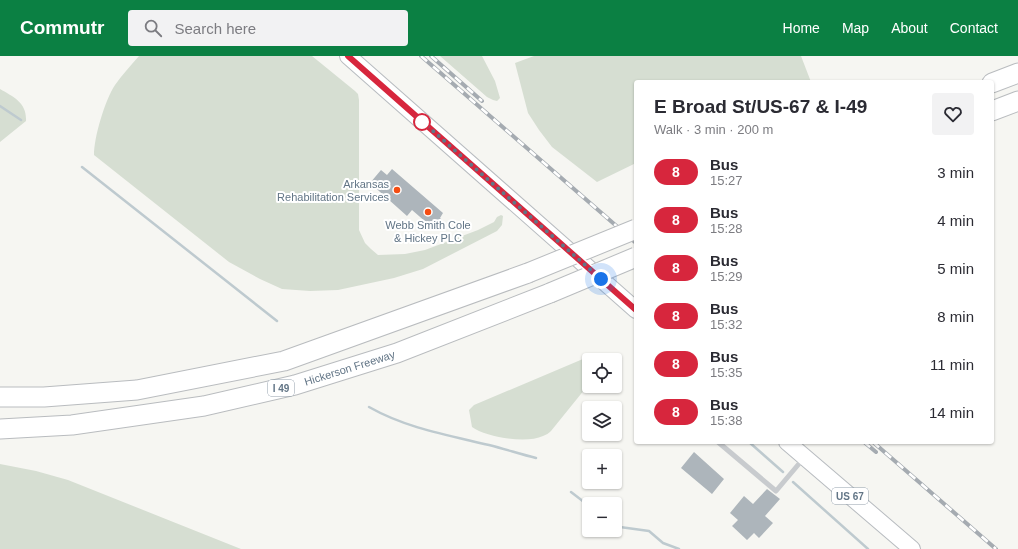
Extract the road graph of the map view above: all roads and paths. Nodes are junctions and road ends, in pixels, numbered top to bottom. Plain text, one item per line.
1 (348, 56) edge
2 (1018, 72) edge
3 (994, 82) edge
4 (1018, 101) edge
5 (994, 110) edge
6 (1018, 112) edge
7 (994, 120) edge
8 (634, 230) edge
9 (634, 257) edge
10 (634, 308) edge
11 (0, 397) edge
12 (0, 429) edge
13 (720, 444) edge
14 (789, 444) edge
15 (804, 457) junction
16 (912, 549) edge

1 - 10 main road
2 - 3 highway
4 - 5 highway
6 - 7 highway
8 - 11 highway, I 49, bridge
9 - 12 highway, Hickerson Freeway / I 49, bridge
13 - 15 lane
14 - 15 main road, US 67
15 - 16 main road, US 67

